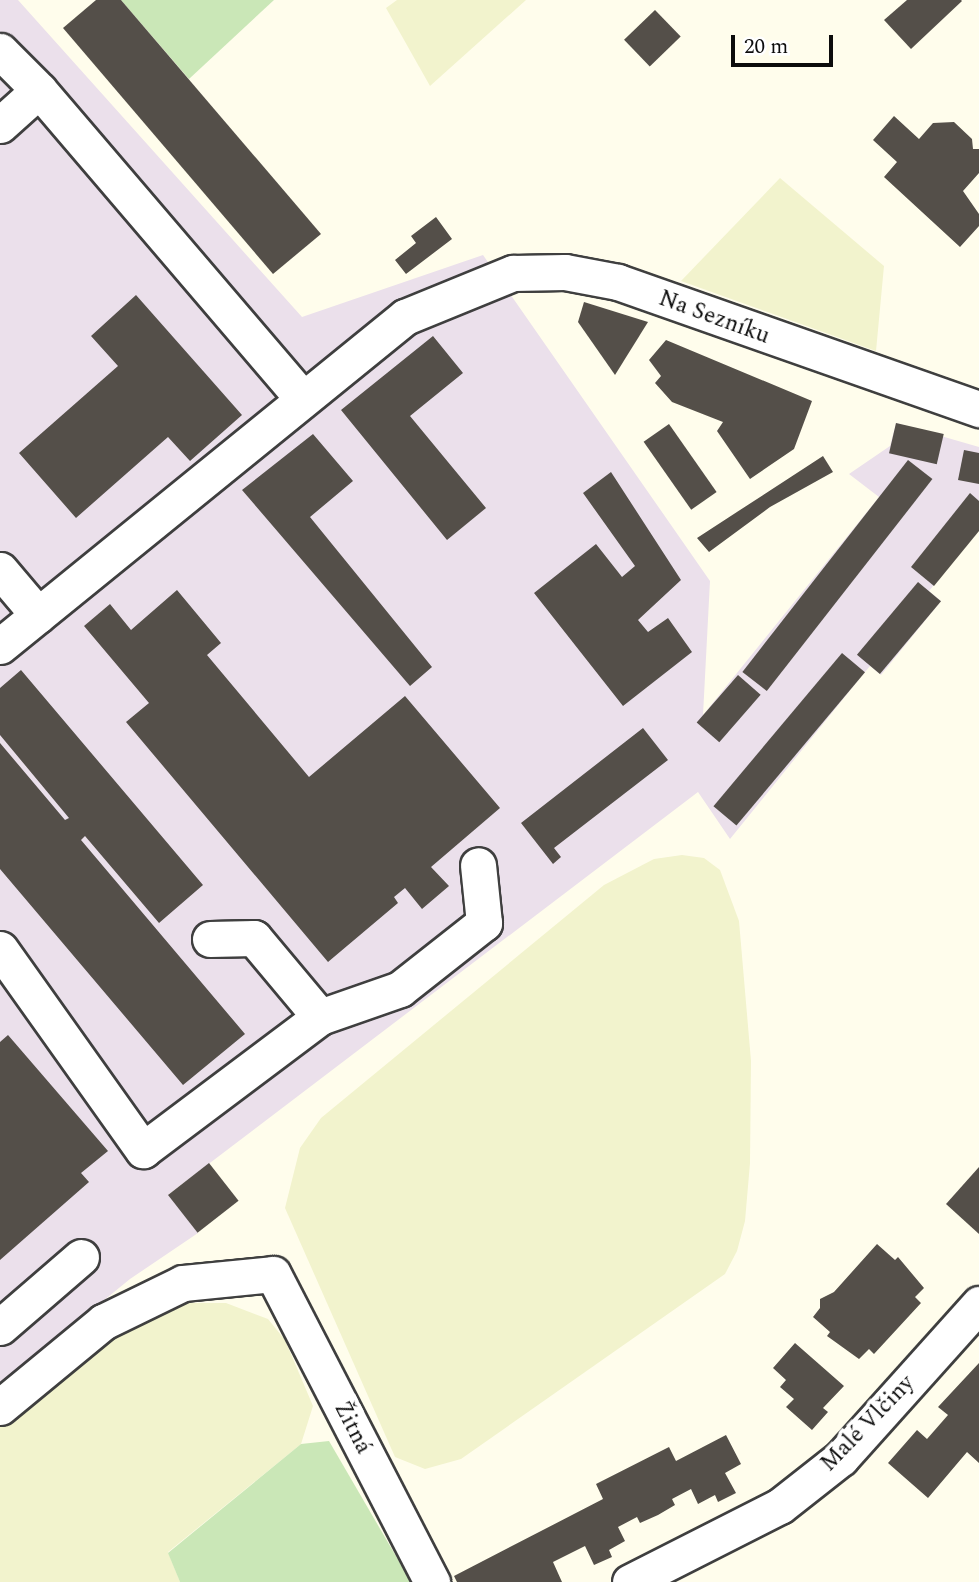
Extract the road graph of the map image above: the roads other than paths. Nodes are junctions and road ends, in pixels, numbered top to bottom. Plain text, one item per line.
1 (0, 51) edge
2 (39, 90) junction
3 (0, 125) edge
4 (303, 399) junction
5 (979, 409) edge
6 (0, 570) edge
7 (38, 615) junction
8 (0, 646) edge
9 (478, 865) dead end
10 (210, 939) dead end
11 (0, 949) edge
12 (320, 1017) junction
13 (81, 1258) dead end
14 (979, 1304) edge
15 (0, 1327) edge
16 (0, 1407) edge
17 (432, 1582) edge
18 (630, 1582) edge

1 - 2 street
2 - 3 street
2 - 4 street
4 - 5 street, Na Sezníku
4 - 7 street, Na Sezníku
6 - 7 street
7 - 8 street, Na Sezníku
9 - 12 street
10 - 12 street
11 - 12 street
13 - 15 street
14 - 18 street, Malé Vlčiny
16 - 17 street, Žitná

